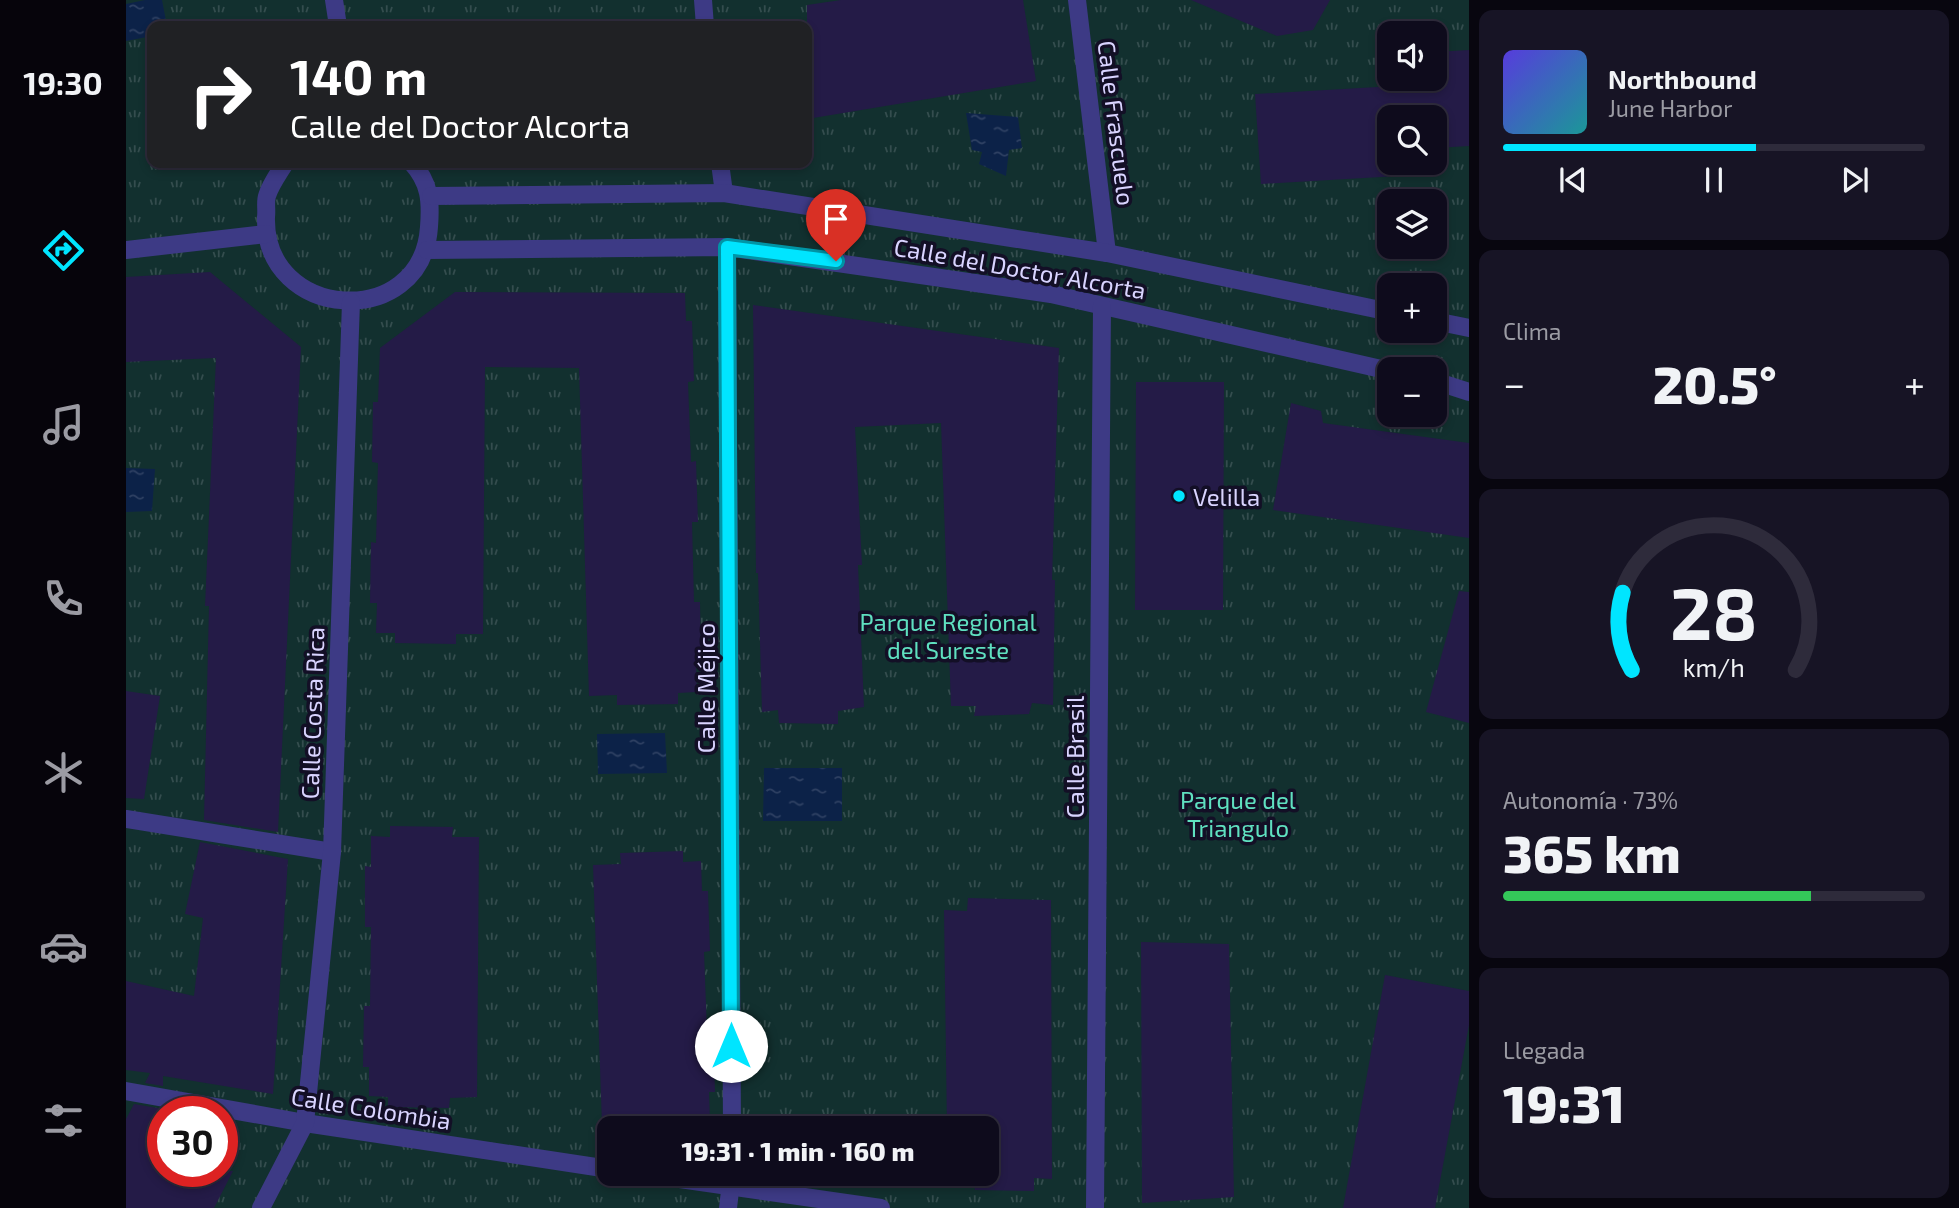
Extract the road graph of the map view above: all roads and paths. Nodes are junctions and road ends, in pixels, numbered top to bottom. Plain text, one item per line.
1 (334, 0) edge
2 (703, 0) edge
3 (1077, 0) edge
4 (337, 21) edge
5 (705, 21) edge
6 (282, 168) edge
7 (416, 168) edge
8 (721, 168) edge
9 (724, 193) junction
10 (431, 196) junction
11 (266, 234) junction
12 (727, 247) junction
13 (126, 250) edge
14 (427, 250) junction
15 (1107, 253) junction
16 (351, 302) junction
17 (1102, 306) junction
18 (1377, 309) edge
19 (1447, 323) edge
20 (1469, 328) edge
21 (1377, 368) edge
22 (1447, 385) edge
23 (1469, 392) edge
24 (126, 819) edge
25 (332, 852) junction
26 (126, 1091) edge
27 (732, 1116) edge
28 (305, 1124) junction
29 (597, 1167) edge
30 (731, 1186) edge
31 (760, 1186) edge
32 (261, 1208) edge
33 (729, 1208) edge
34 (881, 1208) edge
35 (1094, 1208) edge

1 - 4 street
2 - 5 street
3 - 15 street, Calle Frascuelo
6 - 11 street
7 - 10 street
8 - 9 street
9 - 10 street, Calle del Doctor Alcorta
9 - 15 street, Calle del Doctor Alcorta
10 - 14 street
11 - 13 street
11 - 16 street
12 - 14 street, Calle del Doctor Alcorta
12 - 17 street, Calle del Doctor Alcorta
12 - 27 street, Calle Méjico
14 - 16 street
15 - 18 street, Calle del Doctor Alcorta
16 - 25 street, Calle Costa Rica
17 - 21 street, Calle del Doctor Alcorta
17 - 35 street, Calle Brasil
19 - 20 street
22 - 23 street
24 - 25 street
25 - 28 street, Calle Costa Rica
26 - 28 street, Calle Colombia
28 - 29 street, Calle Colombia
28 - 32 street
30 - 33 street
31 - 34 street

